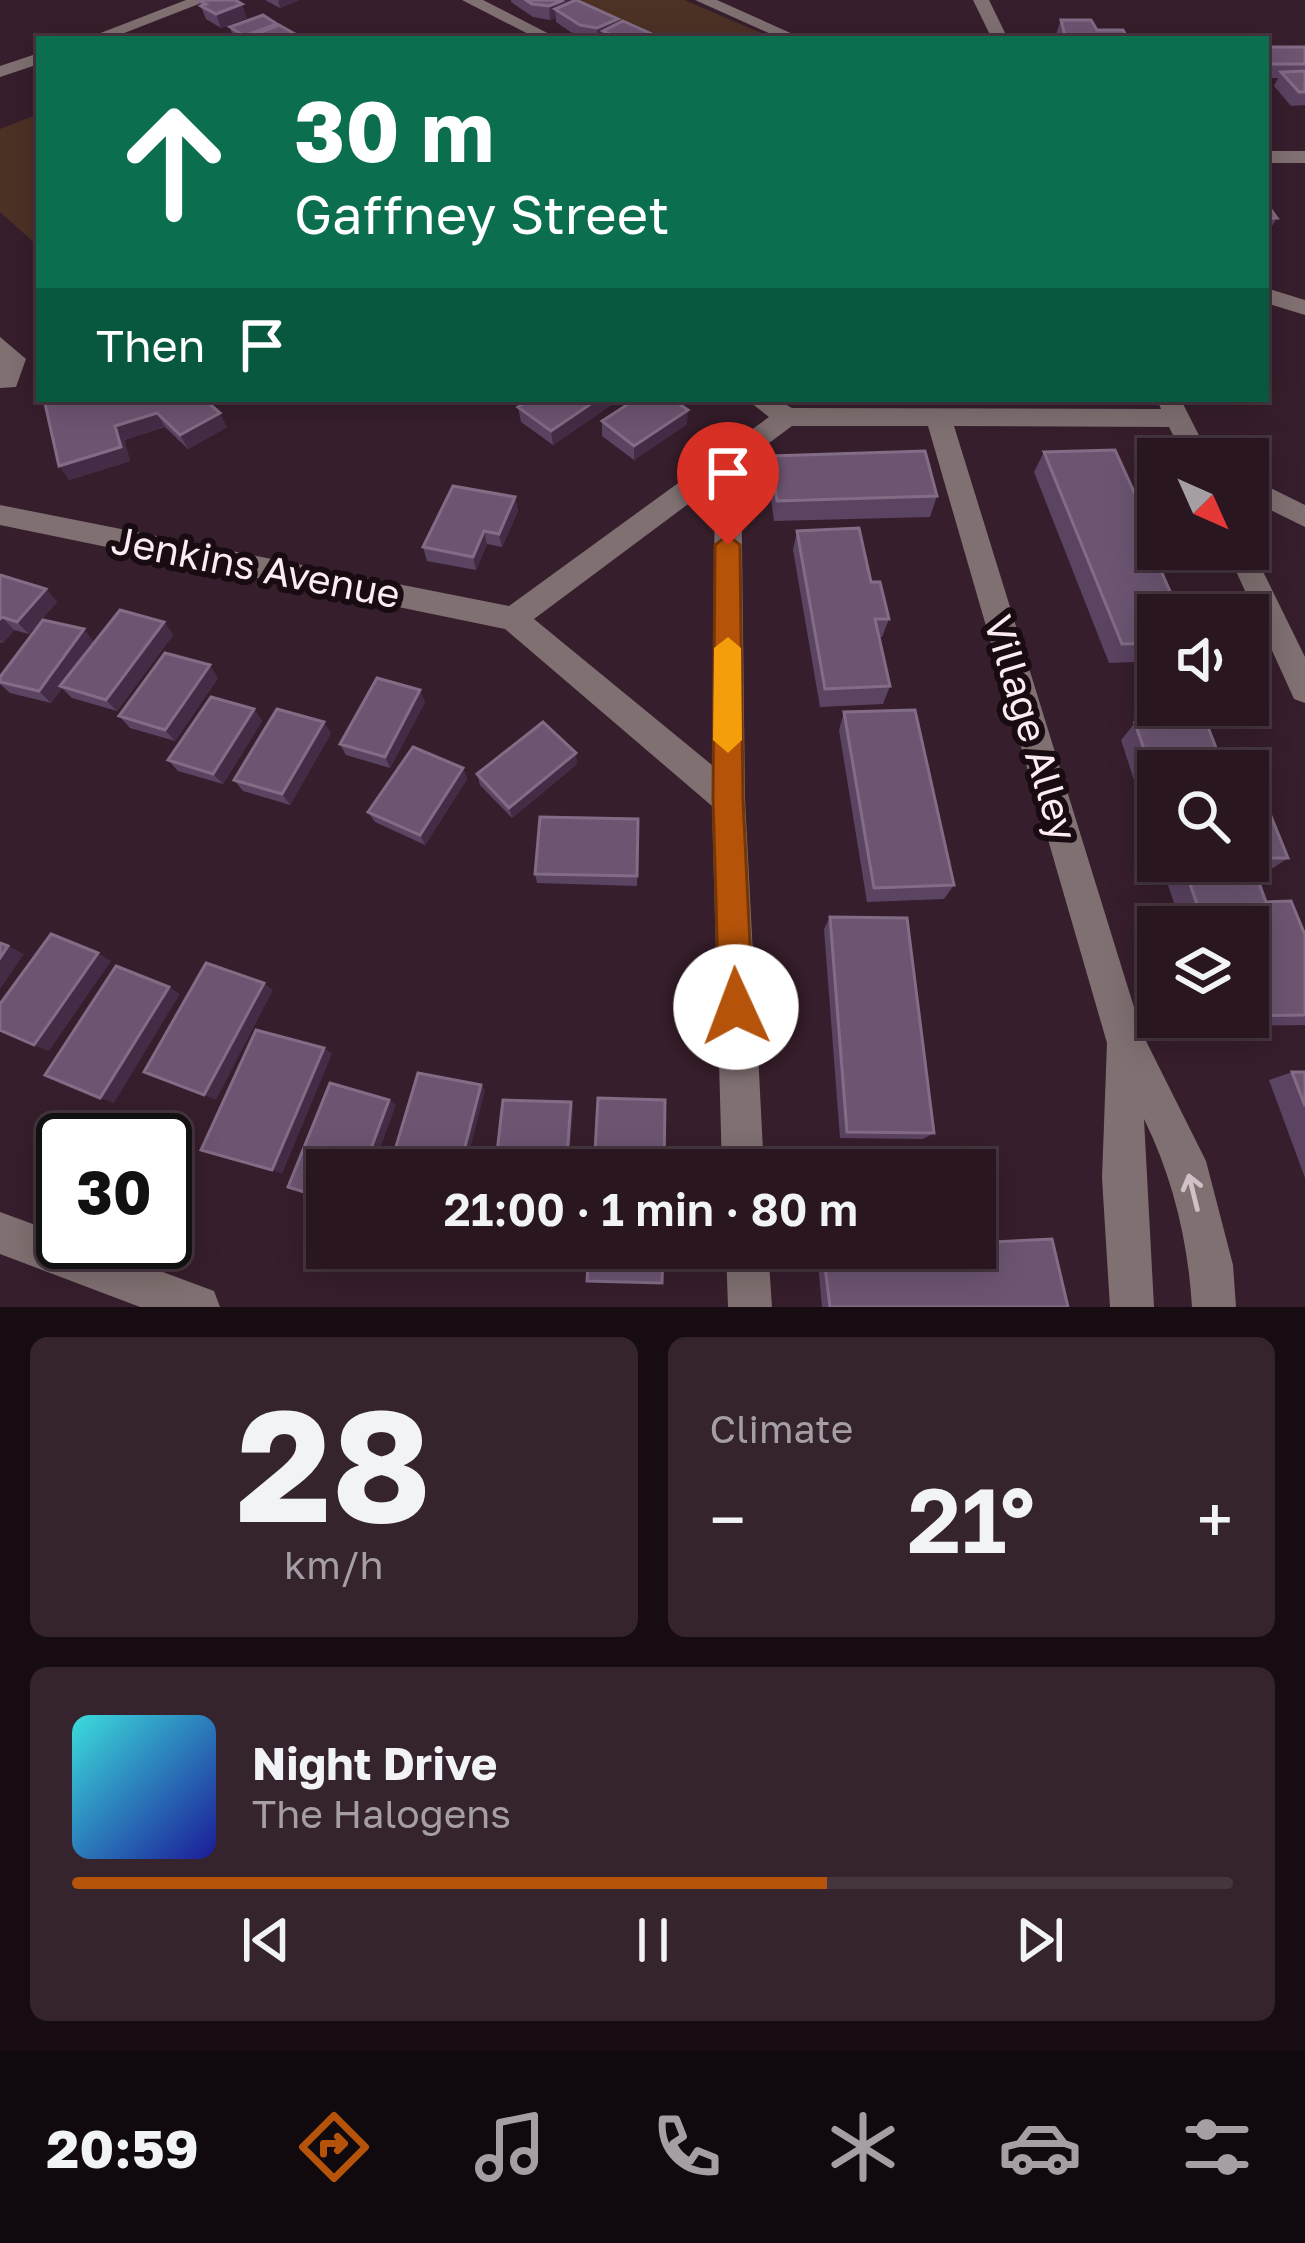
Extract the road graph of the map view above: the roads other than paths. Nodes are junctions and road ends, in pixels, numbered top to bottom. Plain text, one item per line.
1 (201, 0) edge
2 (470, 0) edge
3 (703, 0) edge
4 (981, 0) edge
5 (146, 20) junction
6 (166, 32) dead end
7 (101, 36) edge
8 (545, 36) edge
9 (789, 36) edge
10 (999, 36) edge
11 (36, 59) edge
12 (0, 72) edge
13 (1269, 157) edge
14 (1305, 157) edge
15 (1269, 296) edge
16 (1305, 308) edge
17 (0, 345) edge
18 (36, 367) edge
19 (2, 382) edge
20 (763, 402) edge
21 (1173, 408) edge
22 (938, 416) junction
23 (787, 417) junction
24 (1188, 438) edge
25 (728, 460) junction
26 (1269, 499) edge
27 (0, 515) edge
28 (1305, 518) edge
29 (1250, 570) edge
30 (513, 619) junction
31 (1305, 690) edge
32 (728, 799) junction
33 (1125, 1040) junction
34 (742, 1149) edge
35 (0, 1233) edge
36 (748, 1269) edge
37 (198, 1307) edge
38 (750, 1307) edge
39 (1132, 1307) edge
40 (1214, 1307) edge

1 - 5 street
2 - 8 street
3 - 9 street
4 - 10 street
5 - 6 street
5 - 7 street
11 - 12 street
13 - 14 street
15 - 16 street
17 - 19 street
18 - 19 street
20 - 23 street
21 - 22 street
21 - 24 street
22 - 23 street
22 - 33 street, Village Alley
23 - 25 street
25 - 30 street
25 - 32 street
26 - 28 street
27 - 30 street, Jenkins Avenue
29 - 31 street
30 - 32 street, Jenkins Avenue
32 - 34 street
33 - 39 street, Village Alley
40 -> 33 street, Village Alley
35 - 37 street
36 - 38 street

